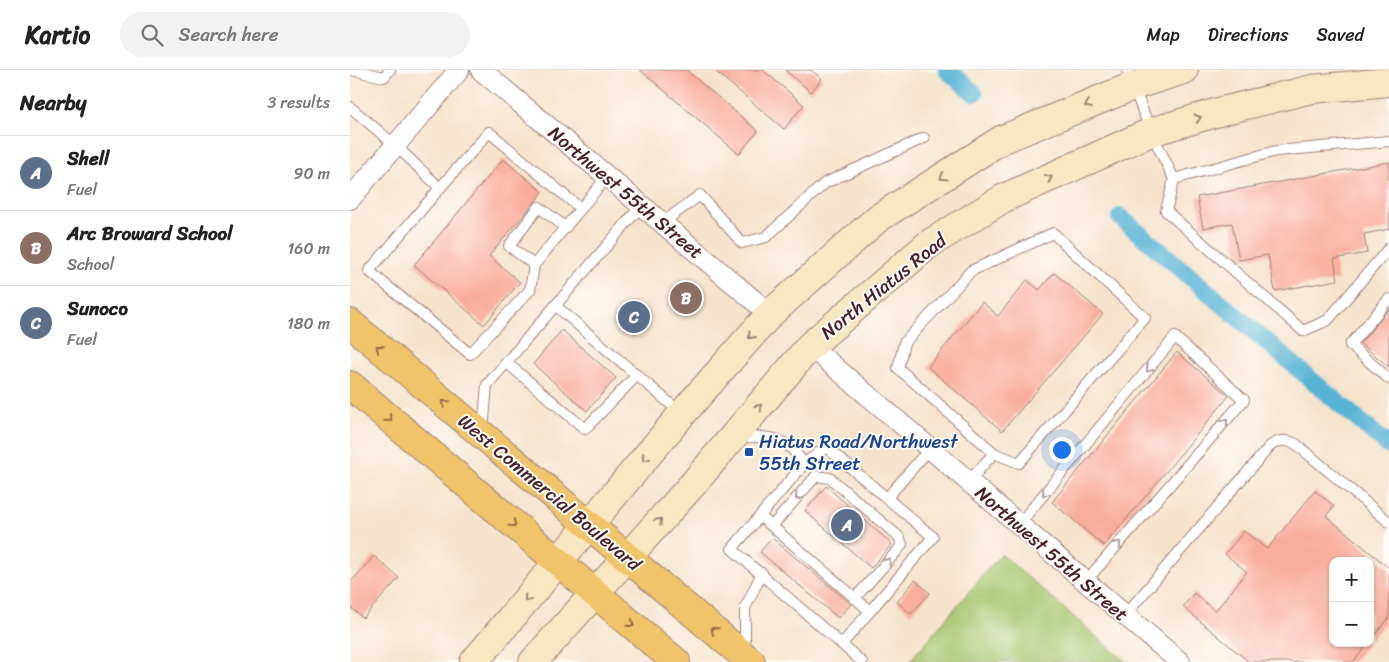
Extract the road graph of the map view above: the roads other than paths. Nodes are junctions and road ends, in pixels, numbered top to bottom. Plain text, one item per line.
1 (352, 70) edge
2 (390, 70) edge
3 (459, 70) edge
4 (481, 70) edge
5 (1184, 70) edge
6 (1130, 78) edge
7 (1389, 82) edge
8 (350, 107) edge
9 (1151, 132) junction
10 (924, 138) dead end
11 (1389, 141) edge
12 (395, 145) junction
13 (607, 177) junction
14 (1174, 179) junction
15 (440, 188) junction
16 (350, 199) edge
17 (641, 206) junction
18 (581, 209) junction
19 (662, 223) junction
20 (565, 227) junction
21 (1389, 248) edge
22 (534, 265) junction
23 (1389, 298) edge
24 (556, 306) junction
25 (770, 314) junction
26 (350, 323) edge
27 (810, 346) junction
28 (507, 363) junction
29 (637, 375) junction
30 (1389, 379) edge
31 (350, 385) edge
32 (682, 414) junction
33 (482, 435) junction
34 (732, 438) junction
35 (930, 448) junction
36 (994, 453) junction
37 (804, 464) junction
38 (969, 481) junction
39 (887, 498) junction
40 (760, 516) junction
41 (1389, 522) edge
42 (1019, 524) junction
43 (588, 526) junction
44 (772, 526) junction
45 (627, 557) junction
46 (558, 562) junction
47 (762, 573) junction
48 (1086, 581) junction
49 (594, 593) junction
50 (855, 598) junction
51 (870, 611) junction
52 (1125, 615) junction
53 (842, 644) junction
54 (748, 660) edge
55 (474, 662) edge
56 (533, 662) edge
57 (676, 662) edge
58 (862, 662) edge
59 (1180, 662) edge

1 - 2 lane
3 - 12 street
4 - 13 street, Northwest 55th Street
5 - 6 main road
6 - 9 lane
6 -> 25 main road
9 -> 7 main road, North Hiatus Road
8 - 12 lane
9 - 14 lane
27 -> 9 main road, North Hiatus Road
10 - 19 lane
11 - 14 lane
12 - 15 lane
12 - 16 street
13 - 17 street, Northwest 55th Street
13 - 18 lane
14 - 21 lane
15 - 18 lane
15 - 22 lane
17 - 19 street, Northwest 55th Street
17 - 24 lane
18 - 20 lane
19 - 25 street, Northwest 55th Street
20 - 22 lane
20 - 22 lane
23 - 30 lane
24 - 28 lane
24 - 29 lane
25 -> 32 main road
33 -> 26 highway, West Commercial Boulevard
34 -> 27 main road, North Hiatus Road
27 - 35 street, Northwest 55th Street
28 - 29 lane
28 - 33 lane
29 - 32 lane
31 -> 46 highway
32 -> 43 main road
33 - 43 highway, West Commercial Boulevard
34 - 37 lane
45 -> 34 main road, North Hiatus Road
35 - 38 street, Northwest 55th Street
35 - 39 lane
36 - 36 lane
36 - 38 lane
37 - 39 lane
37 - 40 lane
38 - 42 street, Northwest 55th Street
39 - 51 lane
40 - 44 lane
40 - 47 lane
41 - 52 lane
42 - 48 street, Northwest 55th Street
48 -> 42 lane
43 - 45 highway, West Commercial Boulevard
43 - 46 main road
44 - 50 lane
50 -> 44 lane
45 - 49 main road, North Hiatus Road
54 -> 45 highway, West Commercial Boulevard
46 - 49 highway
46 -> 55 main road
47 - 53 lane
47 - 54 lane
48 - 52 street, Northwest 55th Street
49 - 56 main road, North Hiatus Road
49 -> 57 highway
50 - 51 lane
51 - 53 lane
52 - 59 street, Northwest 55th Street
53 - 58 lane

